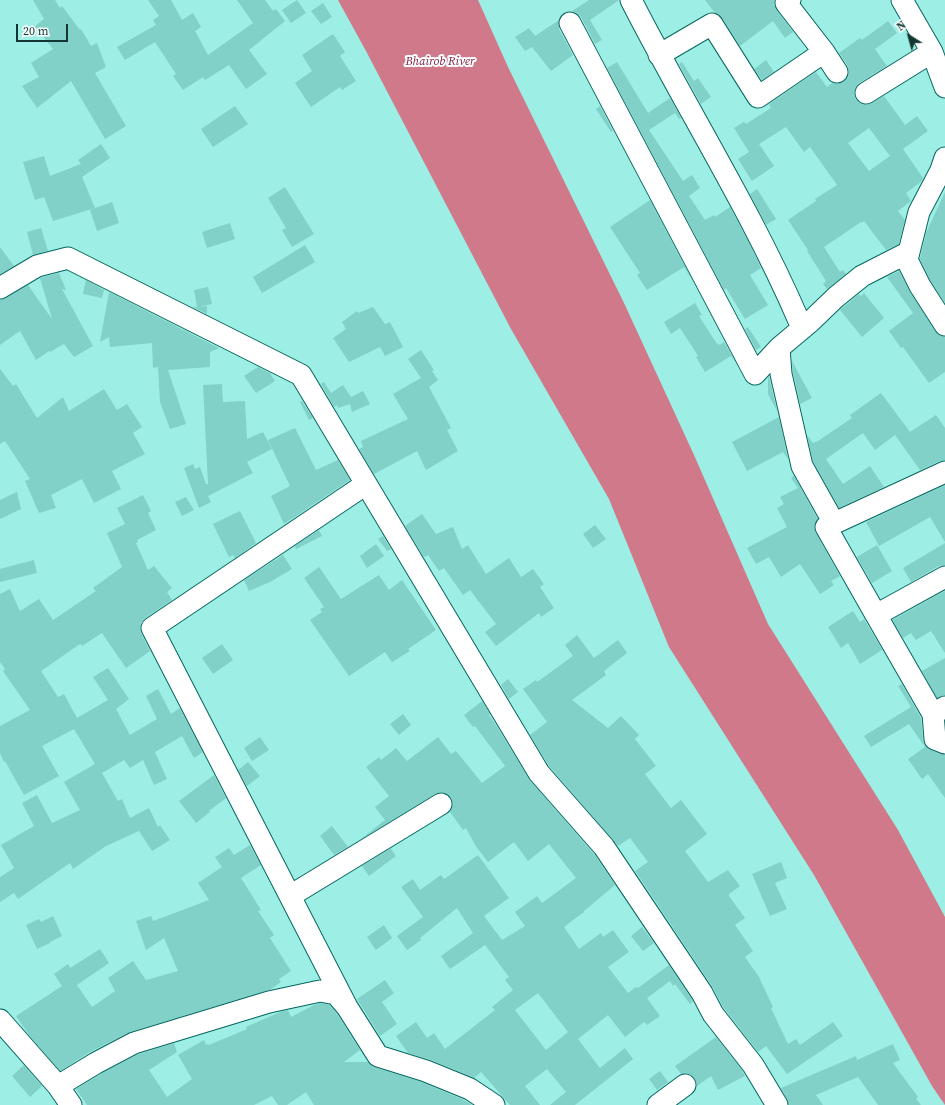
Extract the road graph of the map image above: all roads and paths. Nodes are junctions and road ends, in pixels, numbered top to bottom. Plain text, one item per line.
1 (631, 0) edge
2 (790, 0) edge
3 (902, 0) edge
4 (570, 23) dead end
5 (824, 52) junction
6 (932, 52) junction
7 (659, 55) junction
8 (837, 72) dead end
9 (945, 88) edge
10 (866, 93) dead end
11 (945, 158) edge
12 (909, 252) junction
13 (0, 288) edge
14 (799, 321) dead end
15 (945, 325) edge
16 (779, 348) junction
17 (945, 472) edge
18 (366, 484) junction
19 (834, 523) junction
20 (945, 577) edge
21 (876, 615) junction
22 (939, 710) edge
23 (945, 744) edge
24 (441, 804) dead end
25 (290, 896) junction
26 (347, 1007) junction
27 (0, 1020) edge
28 (685, 1085) dead end
29 (58, 1086) junction
30 (71, 1105) edge
31 (494, 1105) edge
32 (658, 1105) edge
33 (777, 1105) edge

1 - 7 street
2 - 5 street
3 - 6 street
4 - 16 street
5 - 7 street
5 - 8 street
6 - 9 street
6 - 10 street
7 - 14 street
11 - 12 street
12 - 15 street
12 - 16 street
13 - 18 street
16 - 19 street
17 - 19 street
18 - 25 street
18 - 33 street
19 - 21 street
20 - 21 street
21 - 22 street
22 - 23 street
24 - 25 street
25 - 26 street
26 - 29 street
26 - 31 street
27 - 29 street
28 - 32 street
29 - 30 street

